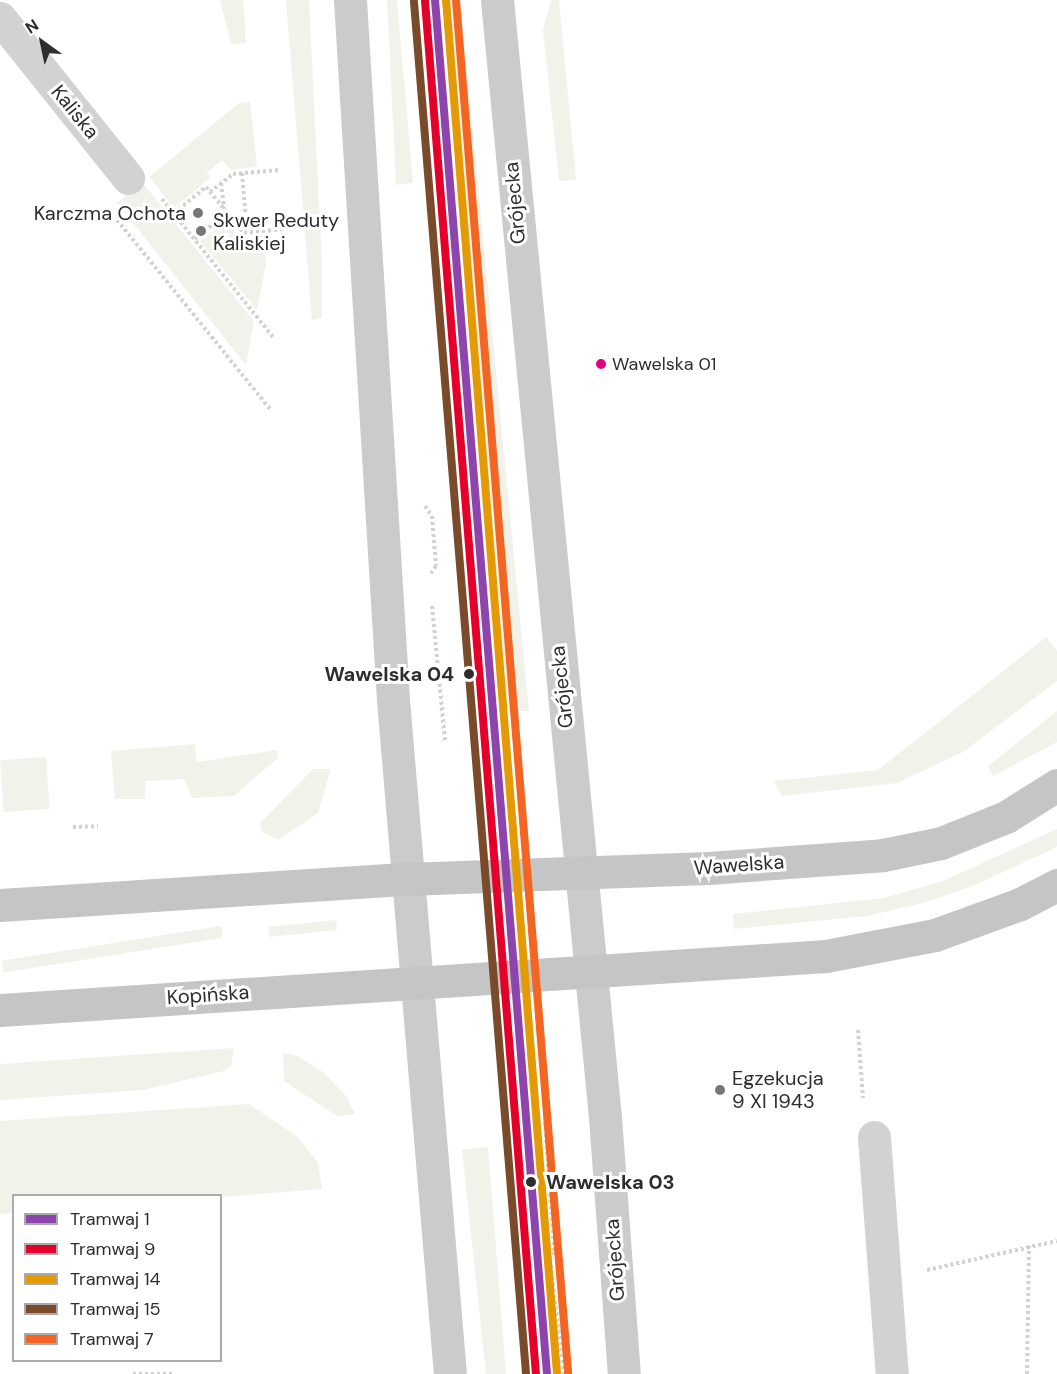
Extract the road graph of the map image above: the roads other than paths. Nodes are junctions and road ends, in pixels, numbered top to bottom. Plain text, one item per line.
1 (350, 0) edge
2 (497, 0) edge
3 (0, 18) edge
4 (128, 178) dead end
5 (1057, 785) edge
6 (580, 873) junction
7 (406, 879) junction
8 (1057, 885) edge
9 (0, 905) edge
10 (590, 973) junction
11 (416, 983) junction
12 (0, 1010) edge
13 (874, 1137) dead end
14 (450, 1374) edge
15 (624, 1374) edge
16 (892, 1374) edge

1 - 7 main road
2 - 6 main road, Grójecka
3 - 4 street, Kaliska
5 - 6 main road, Wawelska
6 - 7 main road, Wawelska
6 - 10 main road, Grójecka
7 - 9 main road
7 - 11 main road
8 - 10 main road
10 - 11 main road
10 - 15 main road, Grójecka
11 - 12 main road, Kopińska
11 - 14 main road
13 - 16 street

